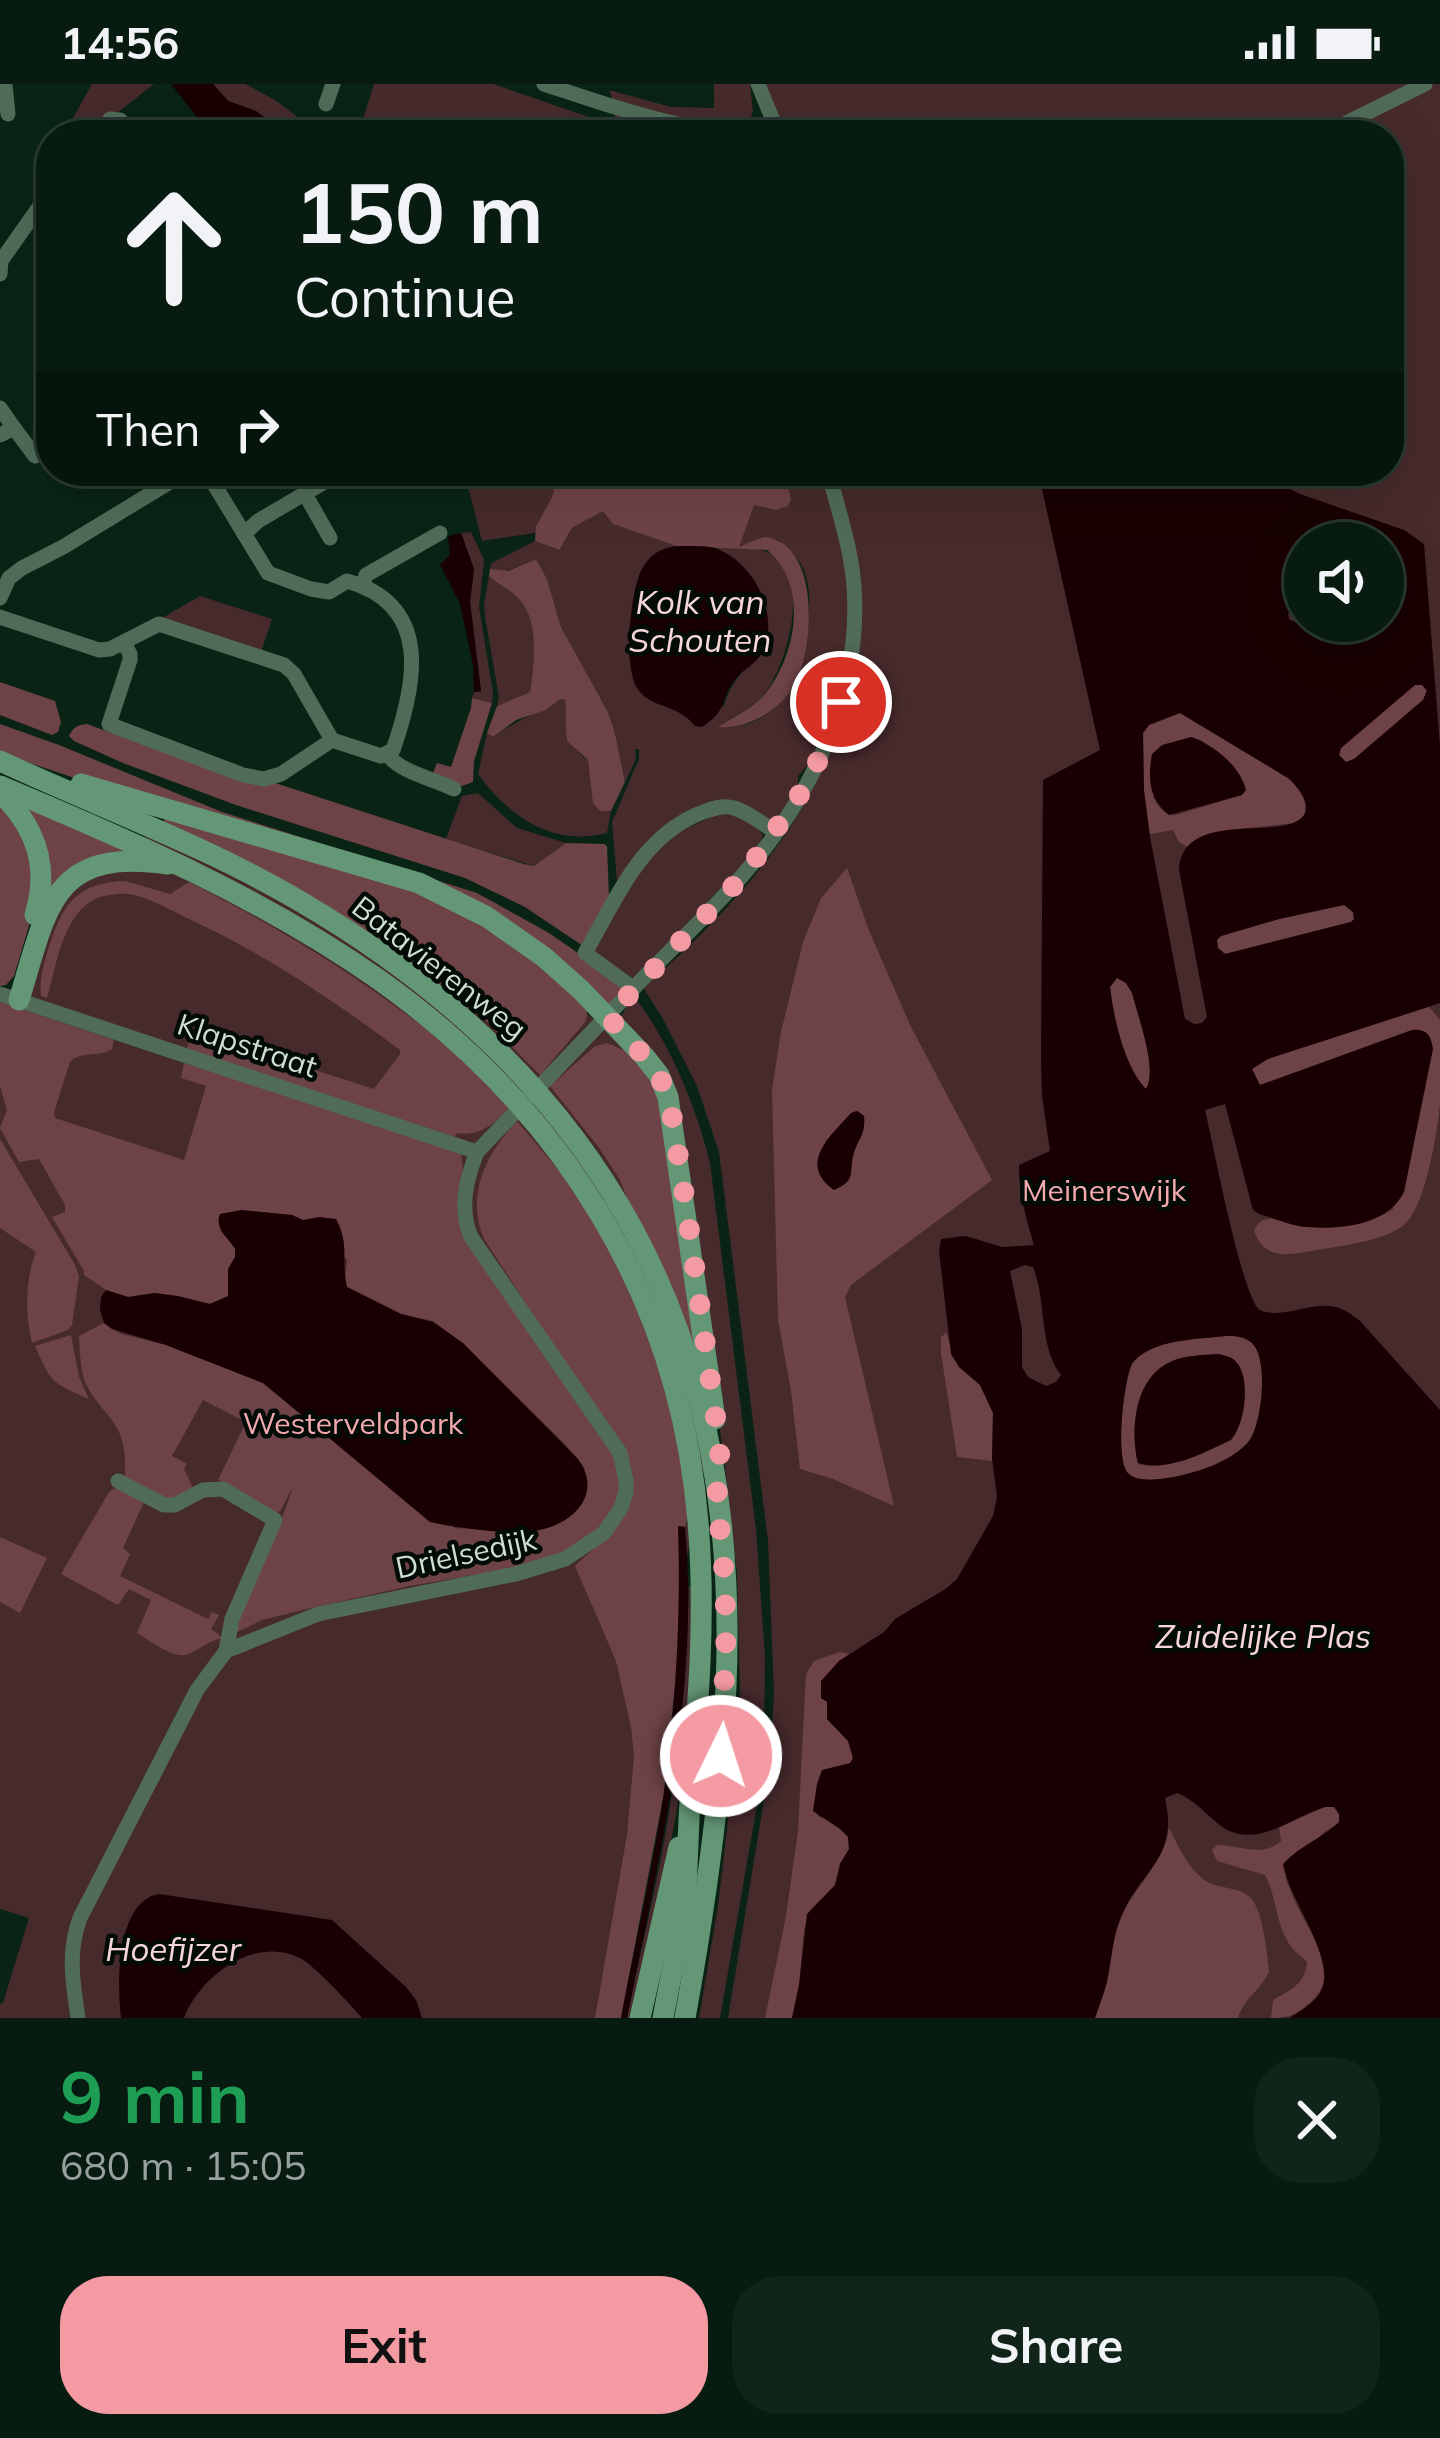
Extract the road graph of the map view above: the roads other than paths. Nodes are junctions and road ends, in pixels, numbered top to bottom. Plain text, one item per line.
1 (333, 84) edge
2 (544, 84) edge
3 (757, 84) edge
4 (1425, 84) edge
5 (0, 86) edge
6 (326, 104) dead end
7 (8, 114) dead end
8 (669, 120) edge
9 (761, 120) edge
10 (772, 120) edge
11 (1352, 120) edge
12 (36, 211) edge
13 (0, 274) edge
14 (0, 408) edge
15 (7, 432) edge
16 (36, 455) edge
17 (163, 486) edge
18 (215, 486) edge
19 (318, 486) edge
20 (832, 486) edge
21 (305, 494) junction
22 (440, 533) dead end
23 (244, 534) junction
24 (330, 538) dead end
25 (363, 585) junction
26 (0, 598) edge
27 (0, 617) edge
28 (124, 643) junction
29 (332, 740) junction
30 (388, 755) junction
31 (0, 761) edge
32 (30, 775) junction
33 (0, 789) edge
34 (454, 789) dead end
35 (775, 832) junction
36 (186, 867) junction
37 (633, 988) junction
38 (9, 997) edge
39 (608, 1017) junction
40 (477, 1152) junction
41 (118, 1481) dead end
42 (717, 1497) junction
43 (226, 1651) junction
44 (690, 1806) junction
45 (78, 2018) edge
46 (640, 2018) edge
47 (664, 2018) edge
48 (685, 2018) edge

1 - 6 street
2 - 8 street
3 - 9 street
3 - 10 street
4 - 11 street
5 - 7 street
12 - 13 street
14 - 15 street
15 - 16 street
17 - 26 street
18 - 23 street
19 - 21 street
20 - 35 street
21 - 23 street
21 - 24 street
22 - 25 street
23 - 25 street
25 - 30 street
27 - 28 street
28 - 29 street
28 - 29 street
29 - 30 street
30 - 34 street
31 - 32 main road, Batavierenweg
32 - 39 main road
32 - 42 main road, Batavierenweg
33 - 36 main road, Batavierenweg
33 - 38 main road
35 - 37 street
35 - 37 street
36 - 38 main road
36 - 44 main road, Batavierenweg
37 - 39 street
38 - 40 street, Klapstraat
39 - 40 street
39 - 42 main road
40 - 43 street, Drielsedijk
41 - 43 street
42 - 48 main road, Batavierenweg
43 - 45 street
44 - 46 main road, Batavierenweg
44 - 47 main road, Batavierenweg

